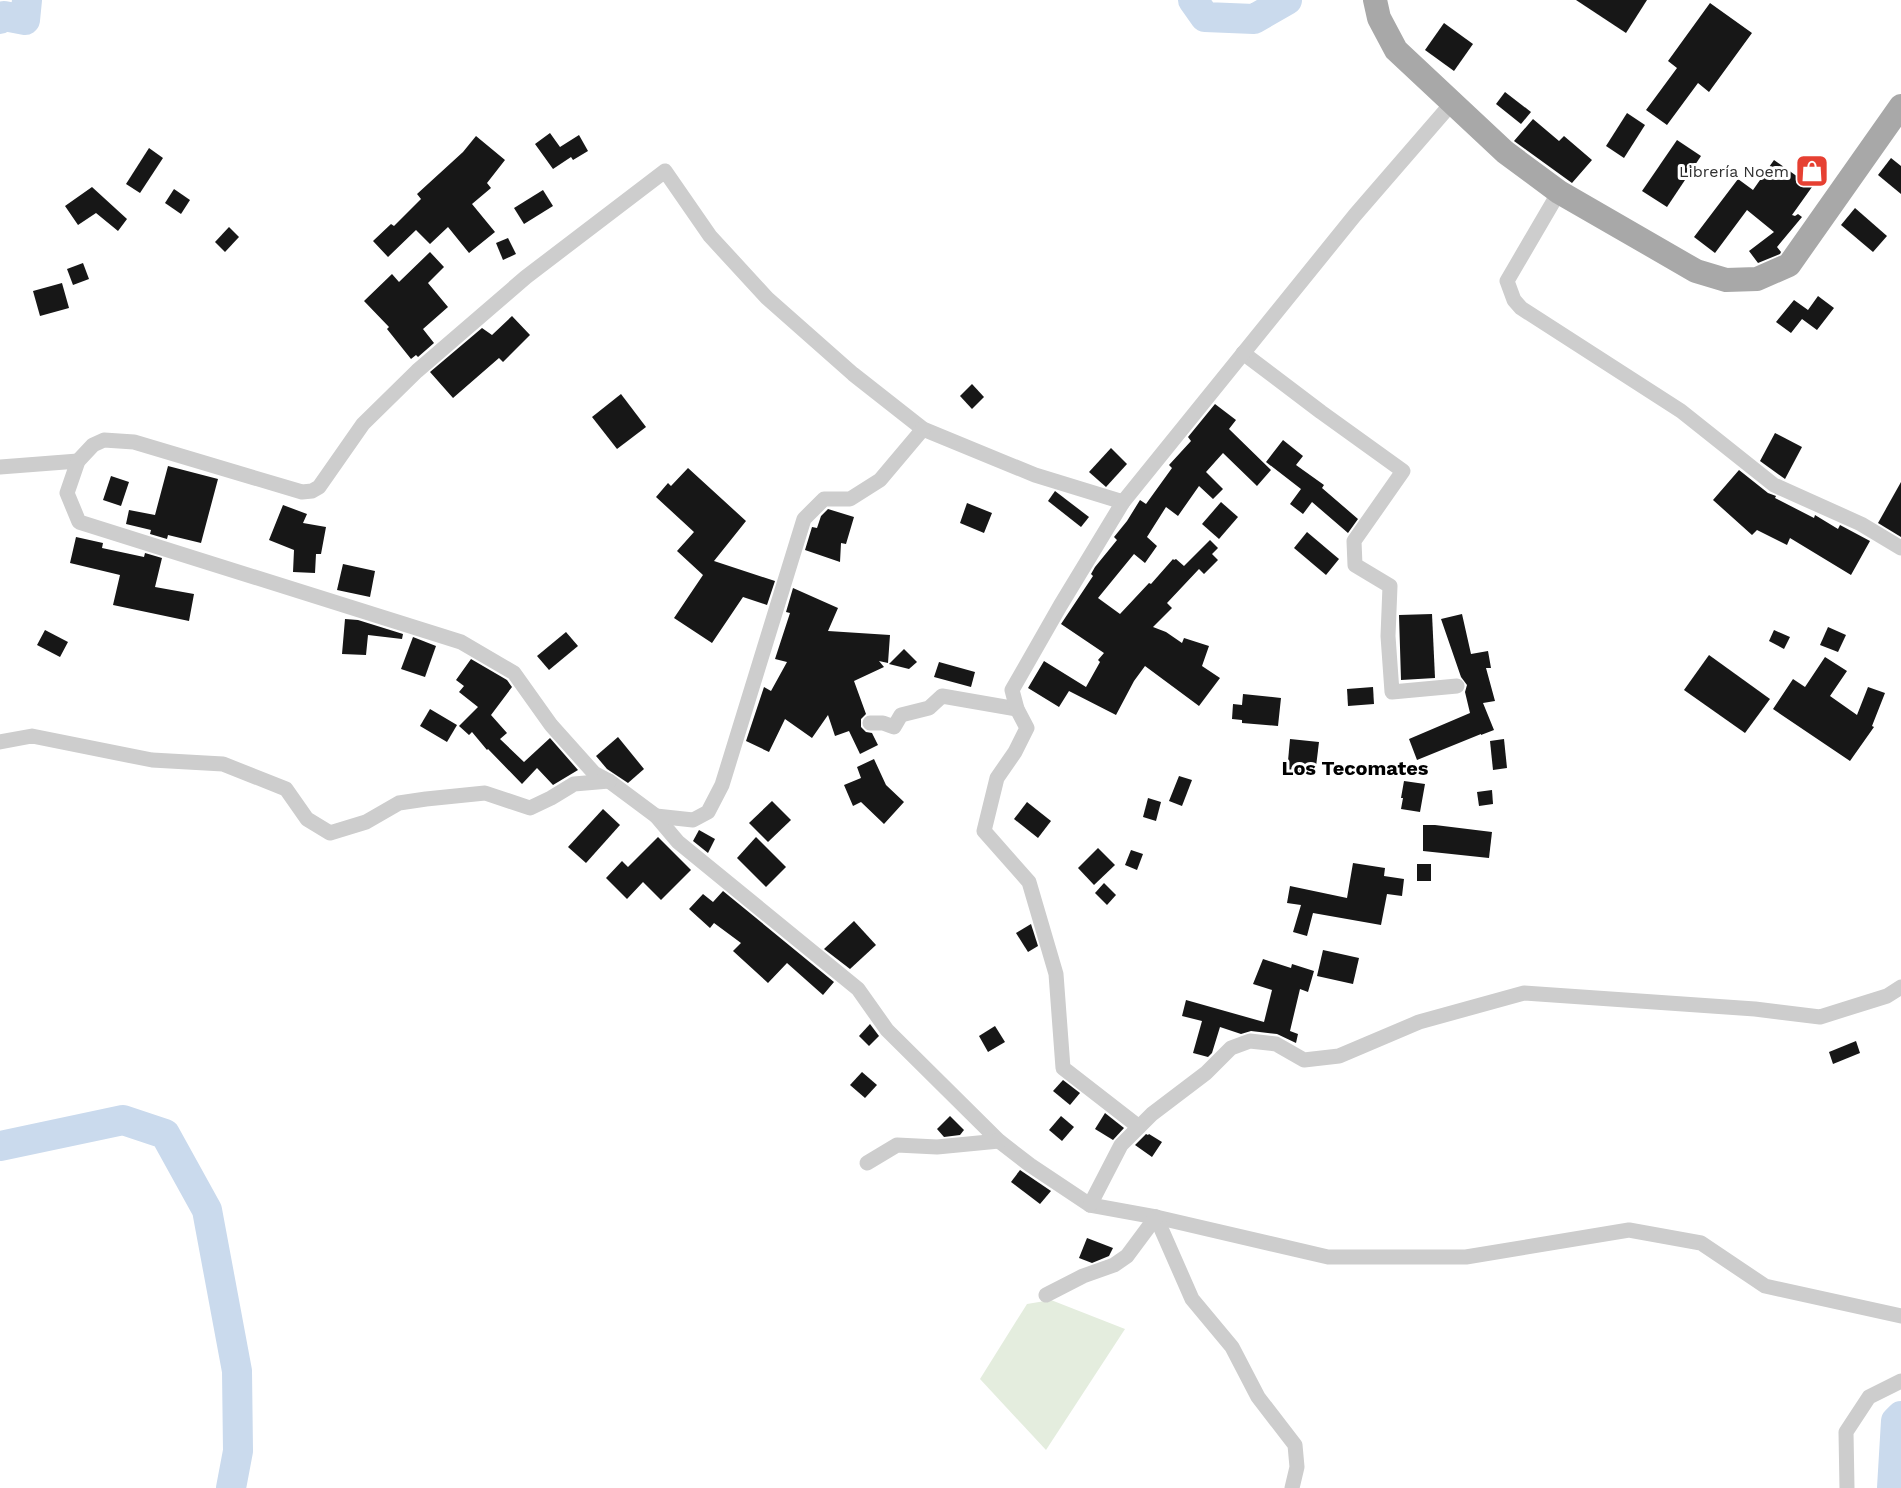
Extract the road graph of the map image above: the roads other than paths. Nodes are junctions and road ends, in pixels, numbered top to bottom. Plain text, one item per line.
1 (1375, 0) edge
2 (1452, 103) junction
3 (1901, 106) edge
4 (1559, 192) junction
5 (1243, 353) junction
6 (923, 429) junction
7 (78, 461) junction
8 (0, 467) edge
9 (1123, 502) junction
10 (1901, 548) edge
11 (1457, 686) dead end
12 (1017, 709) junction
13 (870, 723) dead end
14 (0, 742) edge
15 (609, 781) junction
16 (656, 816) junction
17 (1901, 987) edge
18 (1139, 1127) junction
19 (999, 1141) junction
20 (867, 1163) dead end
21 (1090, 1205) junction
22 (1156, 1217) junction
23 (1046, 1295) dead end
24 (1901, 1316) edge
25 (1901, 1381) edge
26 (1292, 1488) edge
27 (1847, 1488) edge

1 - 2 main road
2 - 4 main road
2 - 5 street
3 - 4 main road
4 - 10 street
5 - 9 street
5 - 11 street
6 - 7 street
6 - 9 street
6 - 16 street
7 - 8 street
7 - 15 street
9 - 12 street
12 - 13 street
12 - 18 street
14 - 15 street
15 - 16 street
16 - 19 street
17 - 18 street
18 - 21 street
19 - 20 street
19 - 21 street
21 - 22 street
22 - 23 street
22 - 24 street
22 - 26 street
25 - 27 street

